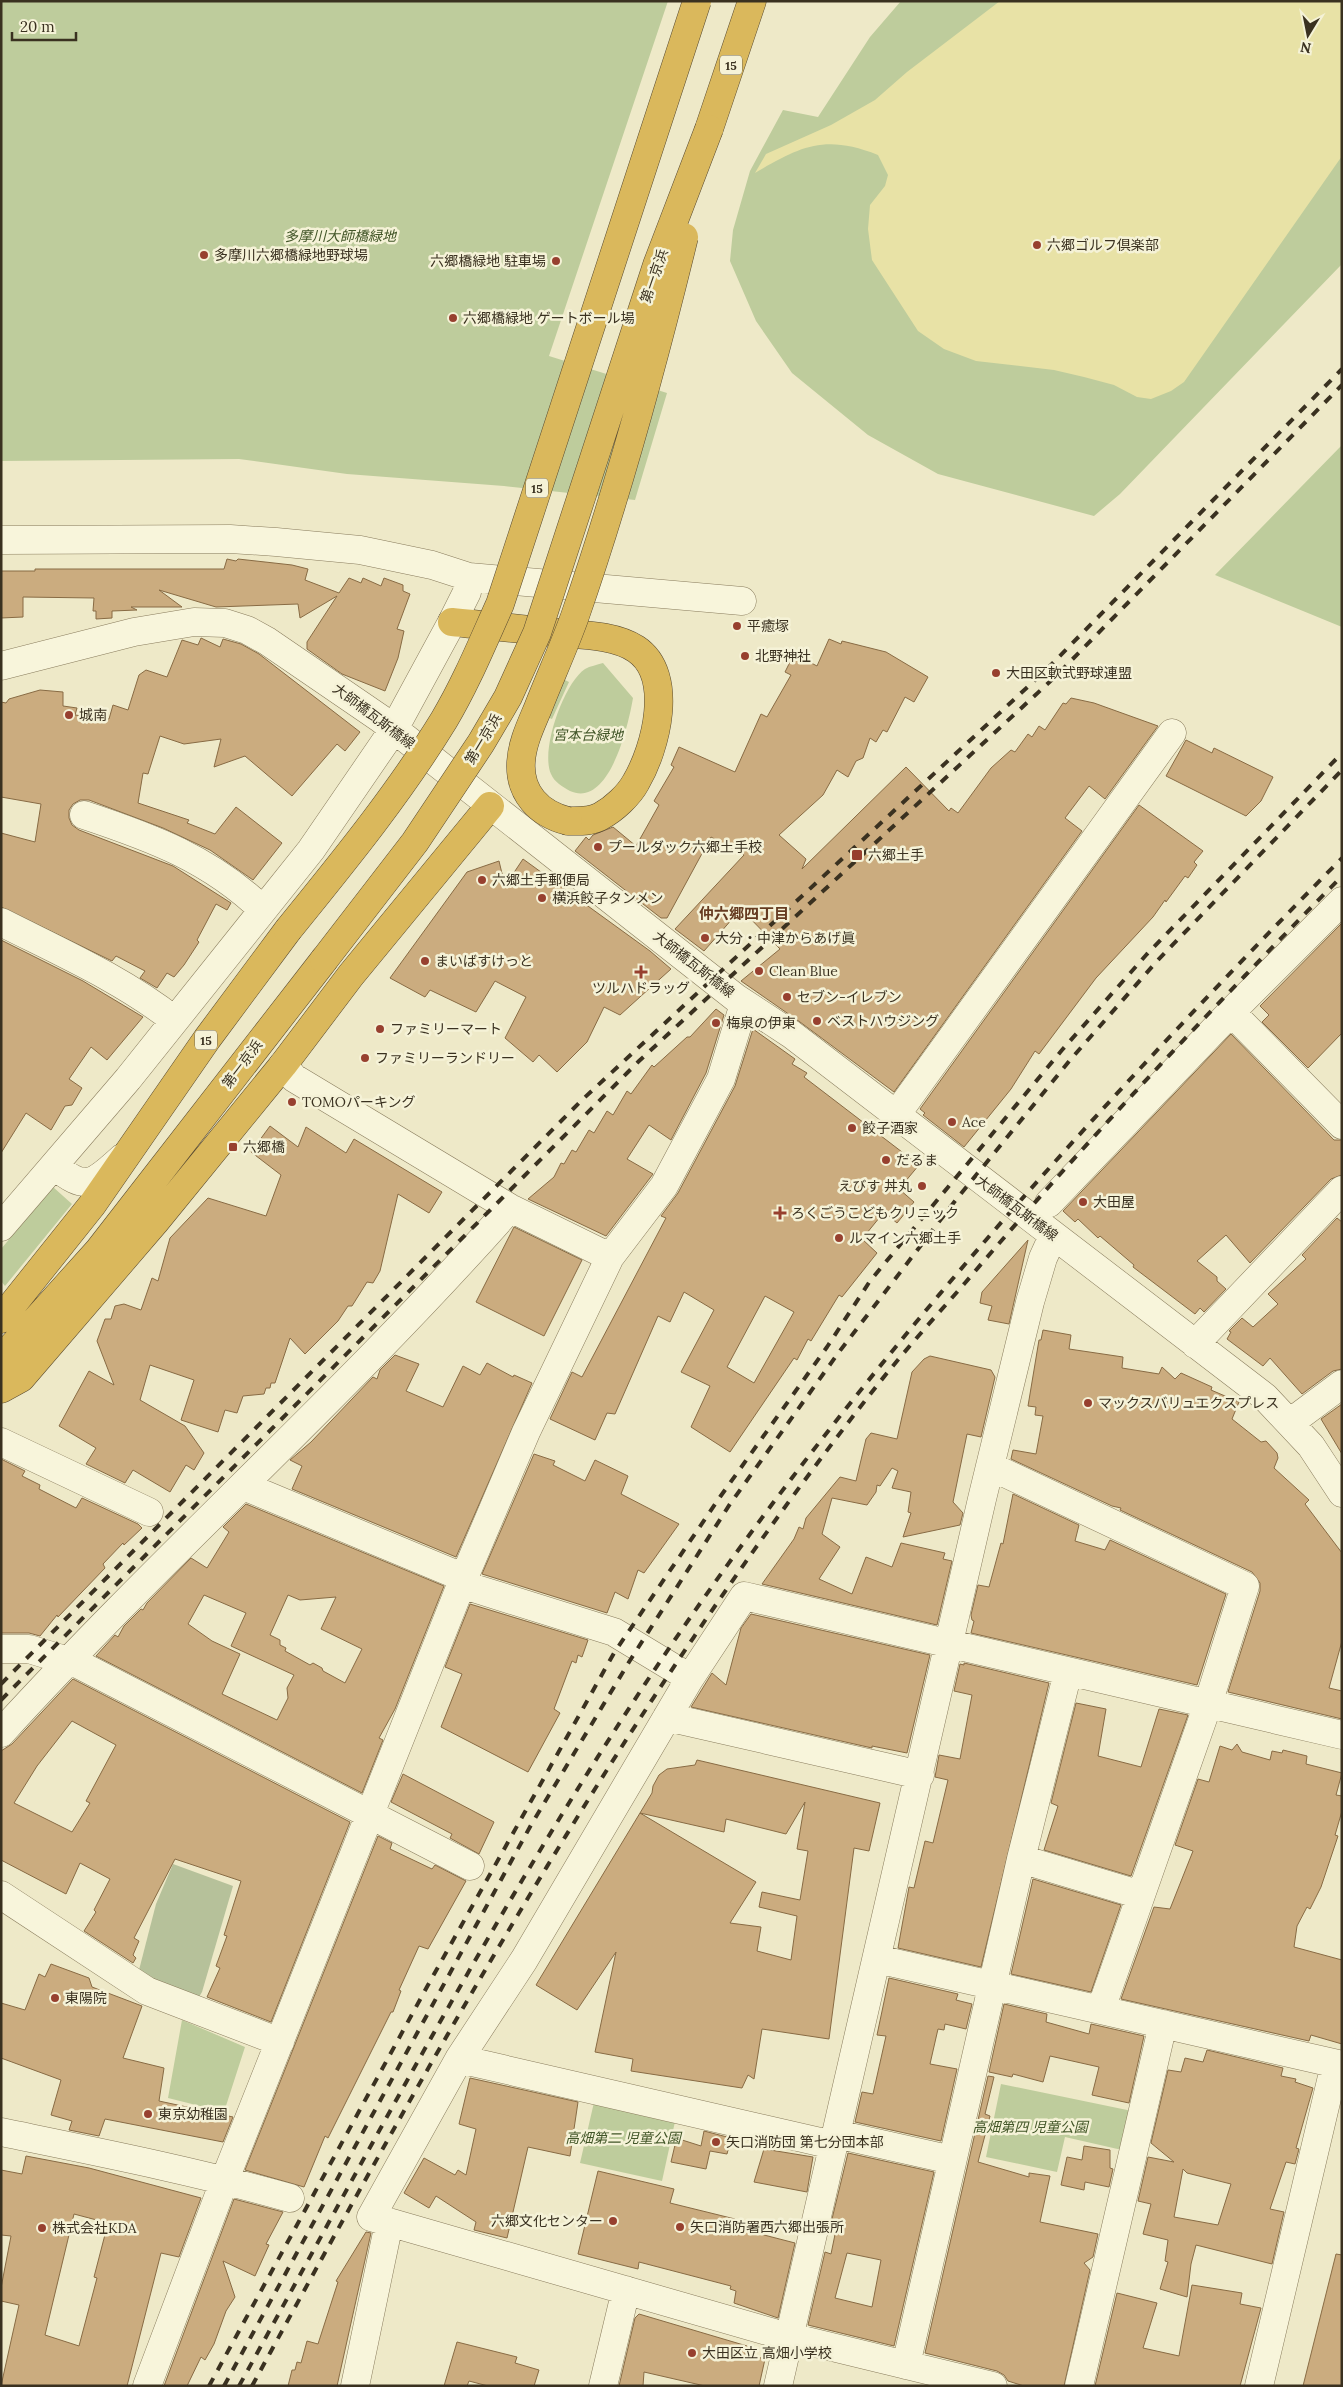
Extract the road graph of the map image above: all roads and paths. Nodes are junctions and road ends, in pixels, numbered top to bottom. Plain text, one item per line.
1 (697, 1) edge
2 (752, 1) edge
3 (709, 129) junction
4 (1, 540) edge
5 (469, 576) junction
6 (742, 601) dead end
7 (452, 622) junction
8 (1, 666) edge
9 (394, 729) junction
10 (1172, 733) dead end
11 (490, 806) junction
12 (84, 815) dead end
13 (1342, 901) edge
14 (263, 910) junction
15 (1, 922) edge
16 (744, 1004) junction
17 (1231, 1012) junction
18 (174, 1020) junction
19 (283, 1065) junction
20 (896, 1116) junction
21 (1342, 1125) edge
22 (128, 1153) junction
23 (55, 1166) junction
24 (1342, 1190) edge
25 (1049, 1203) dead end
26 (510, 1208) junction
27 (1, 1227) edge
28 (1053, 1236) junction
29 (610, 1257) junction
30 (1, 1319) edge
31 (1195, 1344) junction
32 (1, 1359) edge
33 (1342, 1384) edge
34 (1, 1389) edge
35 (1291, 1422) junction
36 (1, 1442) edge
37 (990, 1466) junction
38 (245, 1484) junction
39 (1342, 1493) edge
40 (149, 1512) dead end
41 (463, 1580) junction
42 (950, 1644) junction
43 (1, 1649) edge
44 (67, 1660) junction
45 (1068, 1672) junction
46 (690, 1678) junction
47 (1208, 1704) junction
48 (667, 1717) junction
49 (1, 1734) edge
50 (1342, 1735) edge
51 (920, 1775) junction
52 (370, 1814) junction
53 (1021, 1859) junction
54 (470, 1866) dead end
55 (1, 1895) edge
56 (1141, 1895) junction
57 (877, 1958) junction
58 (993, 1985) junction
59 (1101, 2009) junction
60 (1163, 2024) junction
61 (280, 2042) junction
62 (459, 2058) junction
63 (1339, 2064) edge
64 (1, 2132) edge
65 (834, 2140) junction
66 (952, 2160) junction
67 (225, 2179) junction
68 (290, 2198) dead end
69 (389, 2223) junction
70 (626, 2290) junction
71 (790, 2338) junction
72 (906, 2365) junction
73 (147, 2386) edge
74 (355, 2386) edge
75 (603, 2386) edge
76 (778, 2386) edge
77 (993, 2386) edge
78 (1079, 2386) edge
79 (1259, 2386) edge

1 - 22 highway, 15, bridge
2 - 3 highway, 第一京浜 / 15
3 - 7 highway, bridge
3 - 32 highway, 第一京浜 / 15, bridge
4 - 5 street
5 - 6 street
5 - 7 street
7 - 9 street
8 - 9 street, 大師橋瓦斯橋線
9 - 11 street, 大師橋瓦斯橋線
9 - 14 street
10 - 20 street
11 - 16 street, 大師橋瓦斯橋線
11 - 19 highway
12 - 14 street
13 - 17 street
14 - 18 street
15 - 18 street
16 - 20 street, 大師橋瓦斯橋線
16 - 29 street
17 - 21 street
17 - 25 street
18 - 23 street
19 - 26 street
19 - 34 highway
20 - 28 street, 大師橋瓦斯橋線
22 - 23 street
22 - 30 highway, 15
23 - 27 street
24 - 31 street
26 - 29 street
26 - 38 street
28 - 31 street, 大師橋瓦斯橋線
28 - 37 street
29 - 41 street
31 - 35 street, 大師橋瓦斯橋線
33 - 35 street
35 - 39 street, 大師橋瓦斯橋線
36 - 40 street
37 - 42 street
37 - 47 street
38 - 41 street
38 - 44 street
41 - 46 street
41 - 52 street
42 - 45 street
42 - 46 street
42 - 51 street
43 - 44 street
44 - 49 street
44 - 52 street
45 - 47 street
45 - 53 street
46 - 48 street
47 - 50 street
47 - 56 street
48 - 51 street
48 - 62 street
51 - 57 street
52 - 54 street
52 - 61 street
53 - 56 street
53 - 58 street
55 - 61 street
56 - 59 street
57 - 58 street
57 - 65 street
58 - 59 street
58 - 66 street
59 - 60 street
60 - 63 street
60 - 78 street
61 - 67 street
62 - 65 street
62 - 69 street
63 - 79 street
64 - 67 street
65 - 66 street
65 - 71 street
66 - 72 street
67 - 68 street
67 - 73 street
69 - 70 street
69 - 74 street
70 - 71 street
70 - 75 street
71 - 72 street
71 - 76 street
72 - 77 street

